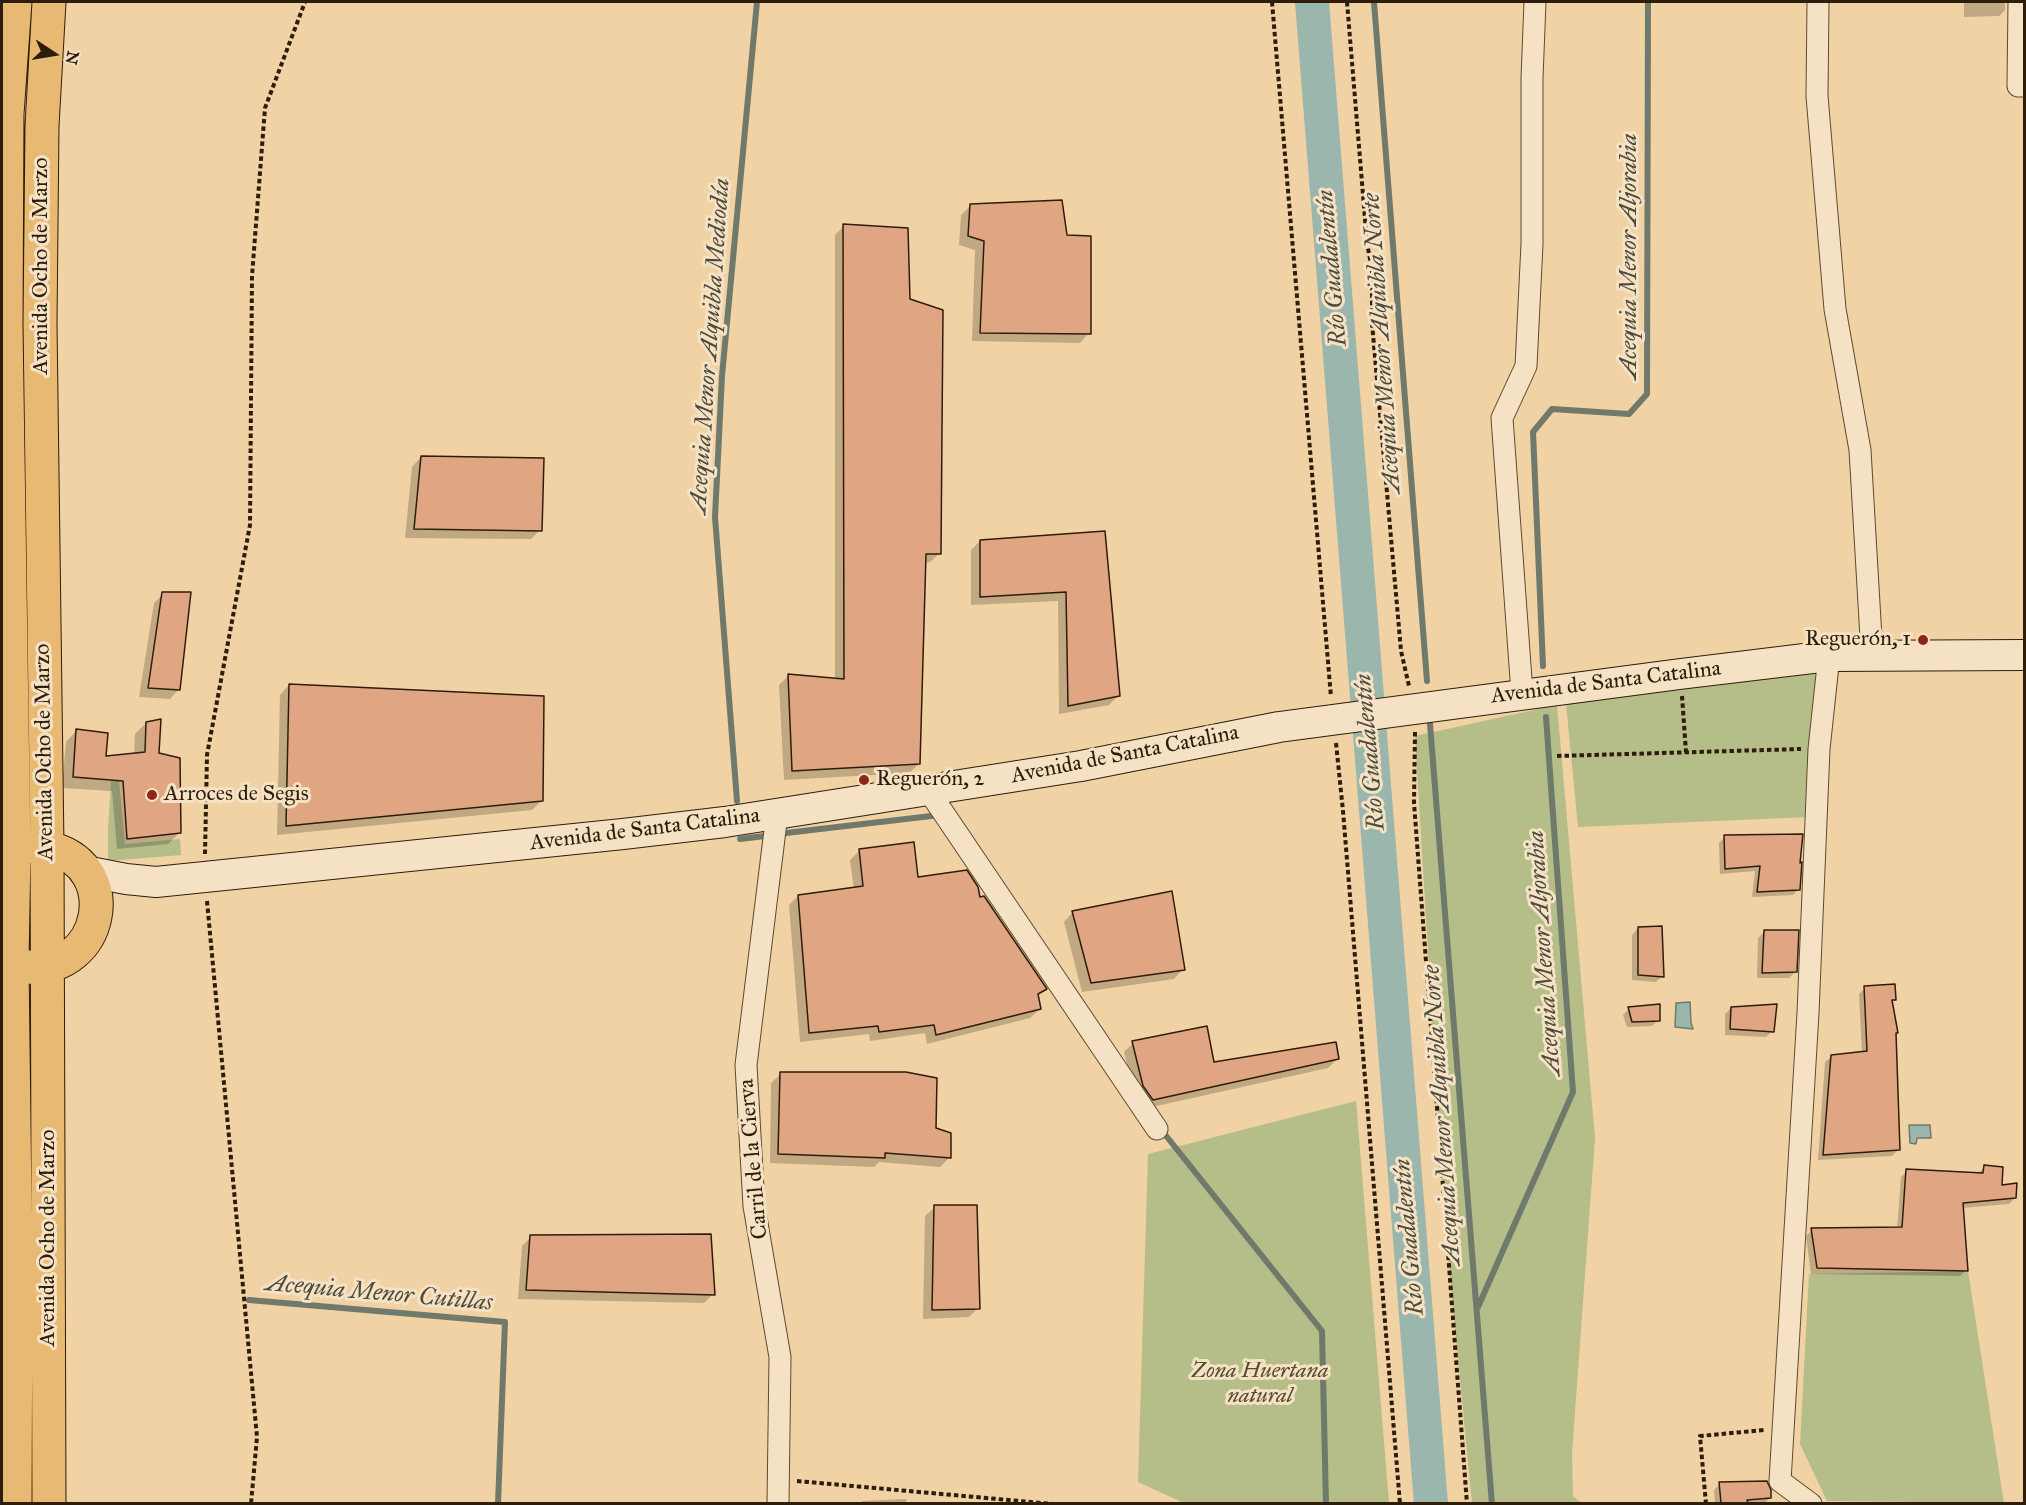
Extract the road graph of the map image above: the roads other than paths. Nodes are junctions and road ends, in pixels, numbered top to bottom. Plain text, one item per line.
1 (15, 2) edge
2 (49, 2) edge
3 (1534, 2) edge
4 (1818, 2) edge
5 (2019, 2) edge
6 (2025, 86) edge
7 (1872, 655) junction
8 (1829, 656) junction
9 (2025, 656) edge
10 (1522, 693) junction
11 (928, 790) junction
12 (777, 814) junction
13 (47, 847) junction
14 (8, 853) edge
15 (85, 871) junction
16 (156, 882) junction
17 (96, 915) junction
18 (7, 959) edge
19 (47, 967) junction
20 (1157, 1129) dead end
21 (15, 1503) edge
22 (49, 1503) edge
23 (778, 1503) edge
24 (1811, 1503) edge

1 - 14 main road, Avenida Ocho de Marzo
2 - 13 main road, Avenida Ocho de Marzo
3 - 10 street
4 - 7 street
5 - 6 street
7 - 8 main road, Avenida de Santa Catalina
7 - 9 main road, Avenida de Santa Catalina
8 - 10 main road, Avenida de Santa Catalina
8 - 24 street
10 - 11 main road, Avenida de Santa Catalina
11 - 12 main road, Avenida de Santa Catalina
11 - 20 street
12 - 16 main road, Avenida de Santa Catalina
12 - 23 street, Carril de la Cierva
13 - 14 main road
13 - 15 main road
13 - 19 main road, Avenida Ocho de Marzo
14 - 18 main road, Avenida Ocho de Marzo
15 - 16 main road, Avenida de Santa Catalina
15 - 17 main road
16 - 17 main road, Avenida de Santa Catalina
17 - 19 main road
18 - 19 main road
18 - 21 main road, Avenida Ocho de Marzo
19 - 22 main road, Avenida Ocho de Marzo

